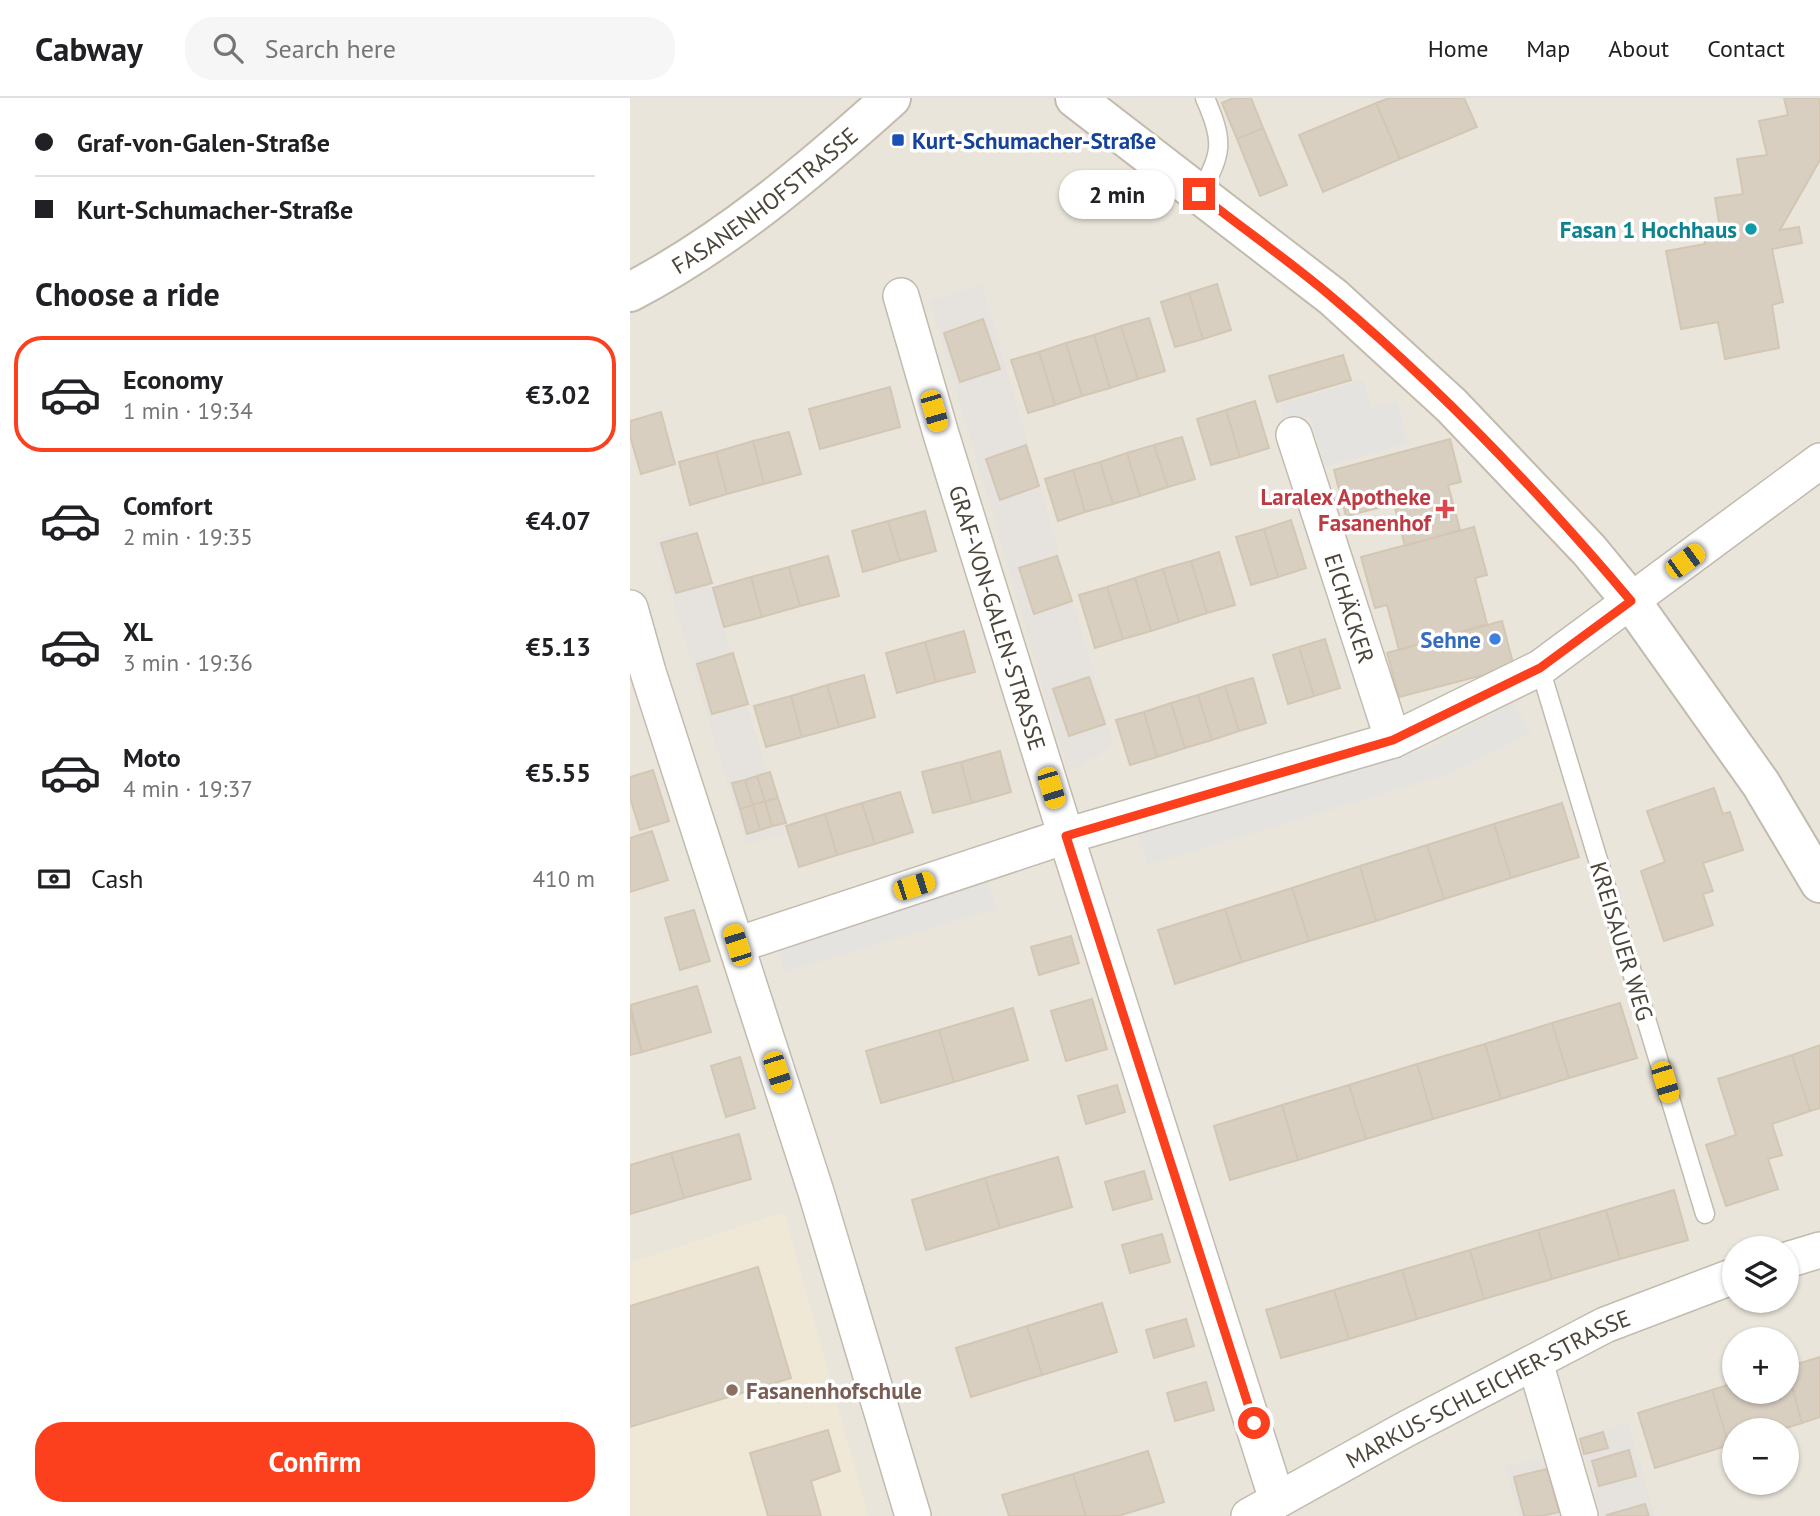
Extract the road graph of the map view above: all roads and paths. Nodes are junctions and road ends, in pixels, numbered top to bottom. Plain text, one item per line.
1 (891, 98) edge
2 (1075, 98) edge
3 (1205, 98) edge
4 (1199, 194) junction
5 (630, 292) edge
6 (901, 296) dead end
7 (1294, 435) dead end
8 (1820, 461) edge
9 (1631, 601) junction
10 (630, 608) edge
11 (1540, 668) junction
12 (1393, 740) junction
13 (1066, 836) junction
14 (1820, 883) edge
15 (737, 945) junction
16 (1705, 1214) dead end
17 (1820, 1250) edge
18 (1799, 1256) edge
19 (1722, 1281) edge
20 (1535, 1362) junction
21 (1263, 1508) edge
22 (913, 1516) edge
23 (1580, 1516) edge

1 - 5 street, FASANENHOFSTRASSE
2 - 4 street
3 - 4 lane
4 - 9 street
6 - 13 street, GRAF-VON-GALEN-STRASSE
7 - 12 street, EICHÄCKER
8 - 9 street
9 - 11 street
9 - 14 street
10 - 15 street
11 - 12 street
11 - 16 lane, KREISAUER WEG
12 - 13 street
13 - 15 street
13 - 21 street, GRAF-VON-GALEN-STRASSE
15 - 22 street
17 - 18 street
19 - 20 street, MARKUS-SCHLEICHER-STRASSE
20 - 21 street, MARKUS-SCHLEICHER-STRASSE
20 - 23 street

